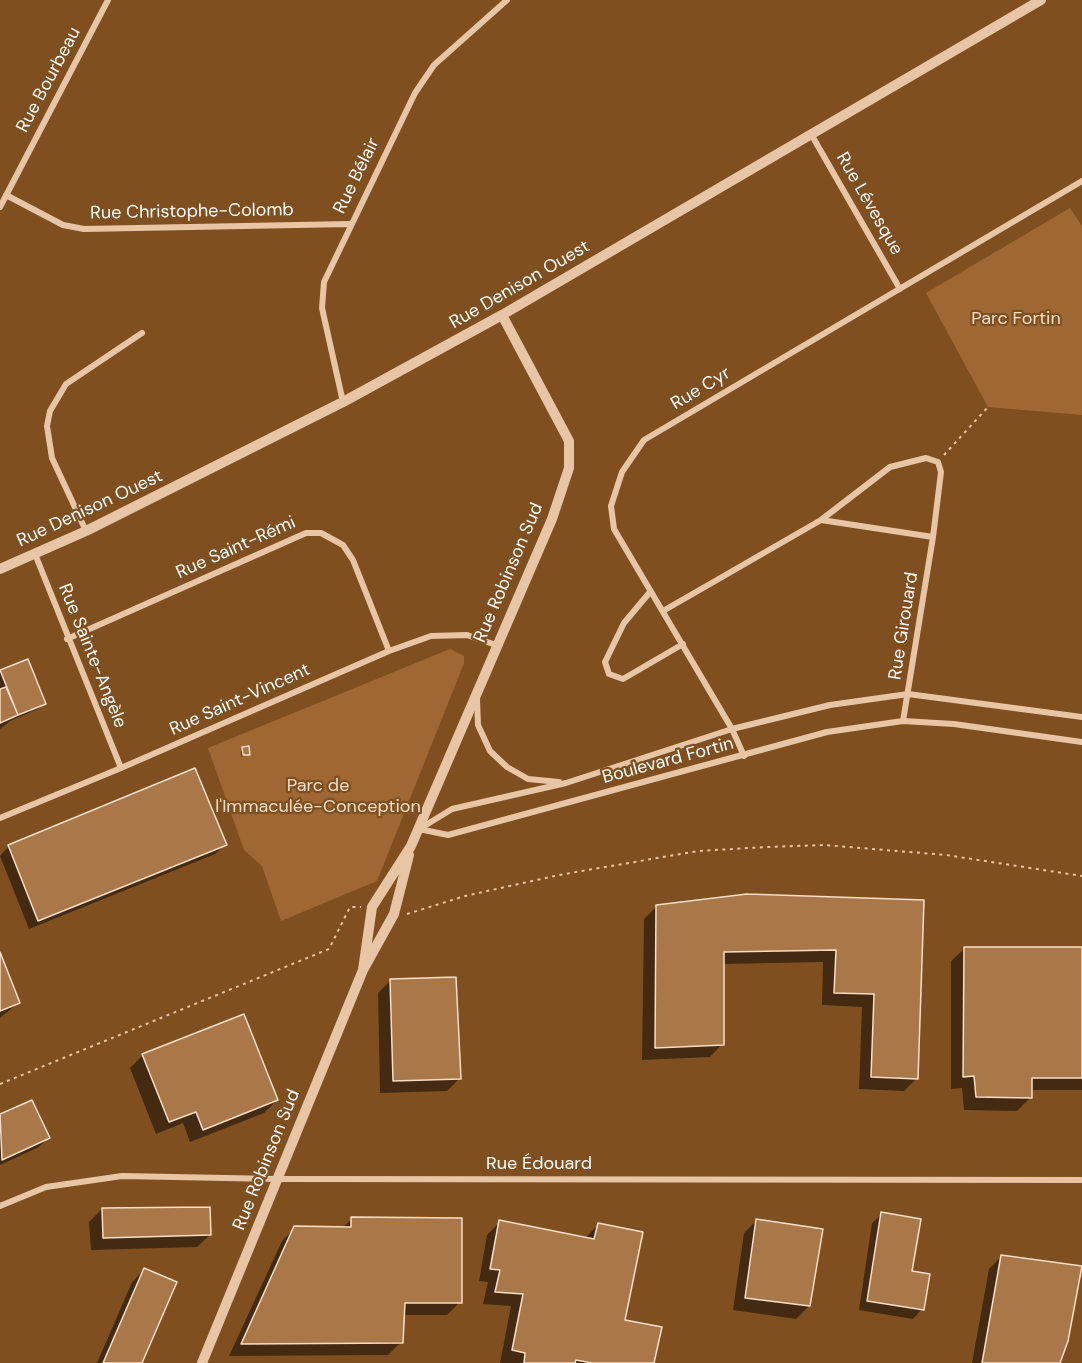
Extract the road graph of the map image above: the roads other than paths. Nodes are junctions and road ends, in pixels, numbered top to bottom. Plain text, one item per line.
1 (108, 0) edge
2 (507, 0) edge
3 (1041, 0) edge
4 (811, 134) junction
5 (1082, 182) edge
6 (6, 195) junction
7 (0, 207) edge
8 (350, 224) junction
9 (900, 289) junction
10 (502, 315) junction
11 (142, 333) dead end
12 (343, 402) junction
13 (821, 520) junction
14 (86, 531) junction
15 (933, 537) junction
16 (35, 554) junction
17 (0, 569) edge
18 (650, 592) junction
19 (663, 611) junction
20 (68, 639) junction
21 (683, 644) junction
22 (496, 645) junction
23 (389, 651) junction
24 (476, 694) junction
25 (908, 694) junction
26 (1082, 717) edge
27 (903, 721) junction
28 (732, 729) junction
29 (1082, 742) edge
30 (744, 756) junction
31 (121, 768) junction
32 (566, 783) junction
33 (0, 818) edge
34 (418, 829) junction
35 (411, 846) junction
36 (363, 970) junction
37 (277, 1179) junction
38 (1082, 1179) edge
39 (0, 1206) edge
40 (202, 1363) edge

1 - 6 street, Rue Bourbeau
2 - 8 street, Rue Bélair
3 - 4 street, Rue Denison Ouest
4 - 9 street, Rue Lévesque
4 - 10 street, Rue Denison Ouest
5 - 9 street, Rue Cyr
6 - 7 street, Rue Bourbeau
6 - 8 street, Rue Christophe-Colomb
8 - 12 street, Rue Bélair
9 - 18 street, Rue Cyr
10 - 12 street, Rue Denison Ouest
10 - 22 street, Rue Robinson Sud
11 - 14 street
12 - 14 street, Rue Denison Ouest
13 - 15 street
13 - 15 street, Rue Girouard
13 - 19 street
14 - 16 street, Rue Denison Ouest
15 - 25 street, Rue Girouard
16 - 17 street, Rue Denison Ouest
16 - 20 street, Rue Sainte-Angèle
18 - 19 street, Rue Cyr
18 - 21 street
19 - 21 street, Rue Cyr
20 - 23 street, Rue Saint-Rémi
20 - 31 street, Rue Sainte-Angèle
21 - 28 street, Rue Cyr
22 - 23 street, Rue Saint-Vincent
22 - 24 street, Rue Robinson Sud
23 - 31 street, Rue Saint-Vincent
24 - 32 street, Boulevard Fortin
24 - 34 street, Rue Robinson Sud
25 - 26 street, Boulevard Fortin
25 - 27 street, Rue Girouard
25 - 28 street, Boulevard Fortin
27 - 29 street, Boulevard Fortin
27 - 30 street, Boulevard Fortin
28 - 30 street, Rue Cyr
28 - 32 street, Boulevard Fortin
30 - 34 street, Boulevard Fortin
31 - 33 street, Rue Saint-Vincent
32 - 34 street, Boulevard Fortin
34 - 35 street, Rue Robinson Sud
35 - 36 street, Rue Robinson Sud
35 - 36 street, Rue Robinson Sud
36 - 37 street, Rue Robinson Sud
37 - 38 street, Rue Édouard
37 - 39 street, Rue Édouard
37 - 40 street, Rue Robinson Sud

